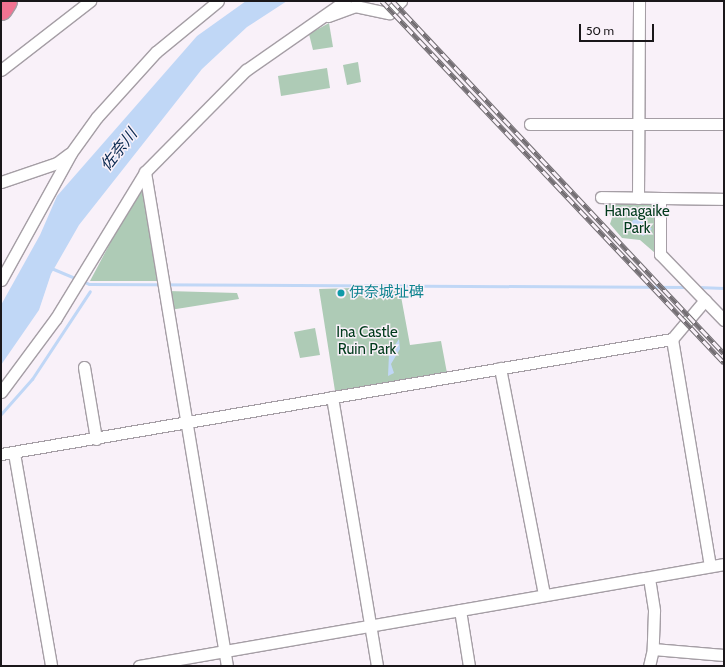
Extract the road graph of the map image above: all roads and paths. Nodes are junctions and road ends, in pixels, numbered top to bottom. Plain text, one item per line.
1 (6, 1) edge
2 (16, 1) edge
3 (90, 1) edge
4 (218, 1) edge
5 (345, 1) edge
6 (401, 1) edge
7 (639, 1) edge
8 (1, 9) edge
9 (318, 20) junction
10 (1, 22) edge
11 (1, 70) edge
12 (530, 124) dead end
13 (639, 124) junction
14 (724, 124) edge
15 (71, 153) junction
16 (145, 172) junction
17 (1, 182) edge
18 (601, 197) dead end
19 (638, 198) junction
20 (660, 198) junction
21 (724, 199) edge
22 (1, 280) edge
23 (705, 300) junction
24 (724, 320) edge
25 (672, 339) junction
26 (84, 367) dead end
27 (500, 368) junction
28 (1, 392) edge
29 (332, 397) junction
30 (186, 424) junction
31 (96, 439) junction
32 (14, 453) junction
33 (1, 454) edge
34 (724, 564) edge
35 (710, 566) junction
36 (649, 578) junction
37 (544, 595) junction
38 (460, 610) junction
39 (371, 627) junction
40 (653, 649) junction
41 (224, 651) junction
42 (724, 656) edge
43 (51, 666) edge
44 (139, 666) edge
45 (227, 666) edge
46 (377, 666) edge
47 (469, 666) edge
48 (649, 666) edge

1 - 8 highway
2 - 10 street
3 - 11 street
4 - 15 street
5 - 9 street
6 - 9 street
7 - 13 street
9 - 16 street
12 - 13 street
13 - 14 street
13 - 19 street
15 - 17 street
15 - 22 street
16 - 28 street
16 - 30 street
18 - 19 street
19 - 20 street
20 - 21 street
20 - 23 street
23 - 24 street
23 - 25 street
25 - 27 street
25 - 35 street
26 - 31 street
27 - 29 street
27 - 37 street
29 - 30 street
29 - 39 street
30 - 31 street
30 - 41 street
31 - 32 street
32 - 33 street
32 - 43 street
34 - 35 street
35 - 36 street
36 - 37 street
36 - 40 street
37 - 38 street
38 - 39 street
38 - 47 street
39 - 41 street
39 - 46 street
40 - 42 street
40 - 48 street
41 - 44 street
41 - 45 street

